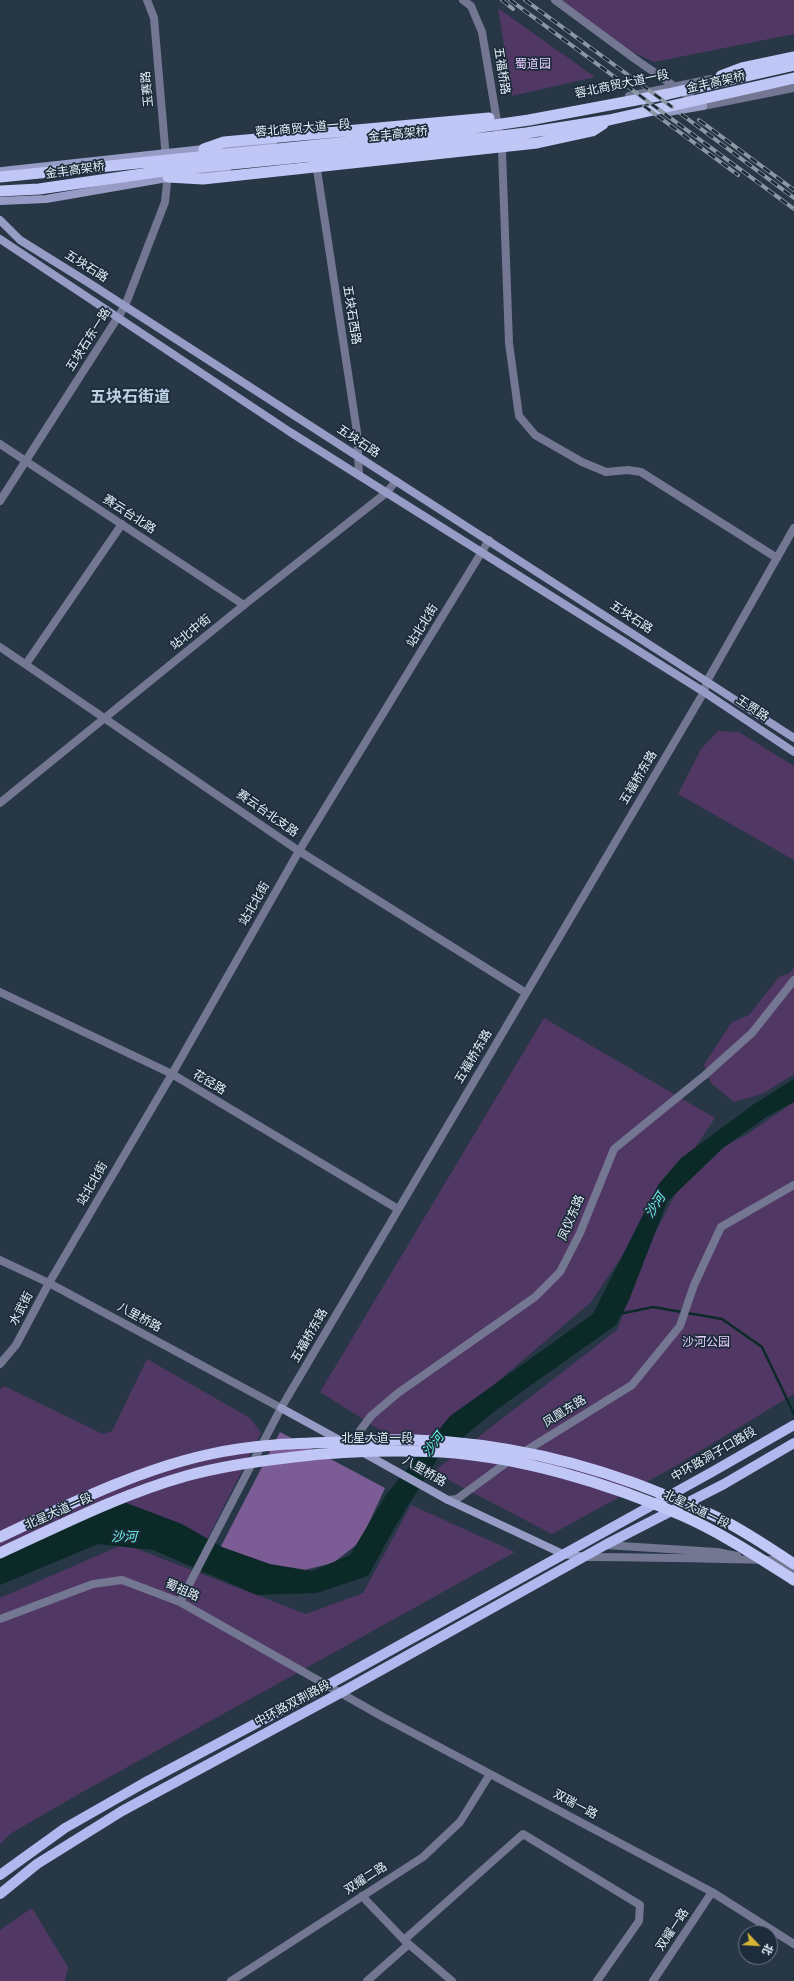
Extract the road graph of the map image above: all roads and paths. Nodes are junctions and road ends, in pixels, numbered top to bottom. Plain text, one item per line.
1 (147, 0) edge
2 (463, 0) edge
3 (555, 0) edge
4 (794, 57) edge
5 (794, 60) edge
6 (794, 66) edge
7 (794, 78) edge
8 (794, 88) edge
9 (671, 90) junction
10 (617, 104) junction
11 (703, 106) junction
12 (609, 120) junction
13 (497, 123) junction
14 (500, 141) junction
15 (204, 149) junction
16 (166, 153) junction
17 (315, 160) junction
18 (0, 172) edge
19 (0, 177) edge
20 (168, 177) junction
21 (0, 191) edge
22 (0, 201) edge
23 (0, 220) edge
24 (0, 239) edge
25 (124, 306) junction
26 (118, 316) junction
27 (0, 444) edge
28 (358, 457) junction
29 (26, 461) junction
30 (359, 475) junction
31 (396, 481) junction
32 (386, 493) junction
33 (0, 501) edge
34 (122, 524) junction
35 (794, 528) edge
36 (489, 540) junction
37 (481, 553) junction
38 (777, 558) junction
39 (244, 605) junction
40 (0, 647) edge
41 (26, 664) junction
42 (707, 681) junction
43 (696, 688) joint
44 (704, 692) junction
45 (107, 718) junction
46 (794, 738) edge
47 (794, 752) edge
48 (0, 803) edge
49 (299, 851) junction
50 (794, 980) edge
51 (0, 992) edge
52 (526, 993) junction
53 (172, 1074) junction
54 (794, 1185) edge
55 (398, 1209) junction
56 (0, 1260) edge
57 (49, 1283) junction
58 (0, 1364) edge
59 (281, 1408) junction
60 (794, 1425) edge
61 (350, 1445) junction
62 (790, 1445) edge
63 (448, 1500) junction
64 (0, 1537) edge
65 (604, 1545) junction
66 (0, 1553) edge
67 (563, 1554) junction
68 (585, 1557) junction
69 (755, 1560) junction
70 (794, 1564) edge
71 (794, 1572) edge
72 (794, 1580) edge
73 (794, 1586) edge
74 (180, 1602) junction
75 (0, 1619) edge
76 (328, 1685) junction
77 (342, 1692) junction
78 (490, 1774) junction
79 (0, 1875) edge
80 (712, 1892) junction
81 (0, 1894) edge
82 (362, 1896) junction
83 (407, 1942) junction
84 (794, 1944) edge
85 (231, 1981) edge
86 (367, 1981) edge
87 (452, 1981) edge
88 (597, 1981) edge
89 (653, 1981) edge

1 - 16 street, 玉赛路
2 - 13 street, 五福桥路
3 - 9 street
4 - 9 highway
5 - 9 street, 蓉北商贸大道一段
6 - 9 highway, 金丰高架桥
7 - 12 highway, 金丰高架桥
8 - 11 street
9 - 10 highway, 金丰高架桥
9 - 11 street
9 - 13 street, 蓉北商贸大道一段
10 - 15 highway
10 - 19 highway, 金丰高架桥
11 - 14 main road
12 - 20 highway
12 - 21 highway, 金丰高架桥
13 - 14 street, 五福桥路
13 - 15 main road, 蓉北商贸大道一段
14 - 17 main road
14 - 38 street, 五福桥路
15 - 16 main road, 蓉北商贸大道一段
16 - 18 main road, 蓉北商贸大道一段
16 - 20 street, 玉赛路
17 - 20 main road
17 - 28 street, 五块石西路
20 - 22 main road
20 - 25 street, 五块石东一路
23 - 25 main road, 五块石路
24 - 26 main road, 五块石路
25 - 26 street, 五块石东一路
25 - 28 main road, 五块石路
26 - 29 street, 五块石东一路
26 - 30 main road, 五块石路
27 - 29 street, 赛云台北路
28 - 30 street, 五块石西路
28 - 31 main road, 五块石路
29 - 33 street, 五块石东一路
29 - 34 street, 赛云台北路
30 - 32 main road, 五块石路
31 - 32 street, 站北中街
31 - 36 main road, 五块石路
32 - 37 main road, 五块石路
32 - 39 street, 站北中街
34 - 39 street, 赛云台北路
34 - 41 street
35 - 38 street, 五福桥东路
36 - 37 street, 站北北街
36 - 42 main road, 五块石路
37 - 43 main road, 五块石路
37 - 49 street, 站北北街
38 - 42 street, 五福桥东路
39 - 45 street, 站北中街
40 - 41 street, 赛云台北支路
41 - 45 street, 赛云台北支路
42 - 44 street, 五福桥东路
42 - 46 main road, 王贾路
43 - 44 main road, 王贾路
44 - 47 main road, 王贾路
44 - 52 street, 五福桥东路
45 - 48 street, 站北中街
45 - 49 street, 赛云台北支路
49 - 52 street, 赛云台北支路
49 - 53 street, 站北北街
50 - 61 street, 凤仪东路
51 - 53 street, 花径路
52 - 55 street, 五福桥东路
53 - 55 street, 花径路
53 - 57 street, 站北北街
54 - 63 street, 凤凰东路
55 - 59 street, 五福桥东路
56 - 57 street, 八里桥路
57 - 58 street, 水武街
57 - 59 street, 八里桥路
59 - 61 main road, 八里桥路
59 - 74 street, 五福桥东路
60 - 67 main road, 中环路洞子口路段
61 - 63 main road, 八里桥路
62 - 65 main road
63 - 67 main road, 八里桥路
64 - 70 highway, 北星大道一段
65 - 68 main road, 中环路双荆路段
65 - 69 street, 八里桥路
66 - 72 highway, 北星大道一段
67 - 68 main road, 八里桥路
67 - 76 main road, 中环路双荆路段
68 - 69 street, 八里桥路
68 - 77 main road, 中环路双荆路段
69 - 70 street, 八里桥路
69 - 71 street, 八里桥路
69 - 73 street, 八里桥路
74 - 75 street, 蜀祖路
74 - 76 street, 蜀祖路
76 - 77 street, 蜀祖路
76 - 79 main road, 中环路双荆路段
77 - 78 street, 双瑞一路
77 - 81 main road, 中环路双荆路段
78 - 80 street, 双瑞一路
78 - 82 street, 双耀二路
80 - 84 street, 双瑞一路
80 - 89 street, 双耀一路
82 - 83 street
82 - 85 street, 双耀二路
83 - 86 street
83 - 87 street
83 - 88 street

